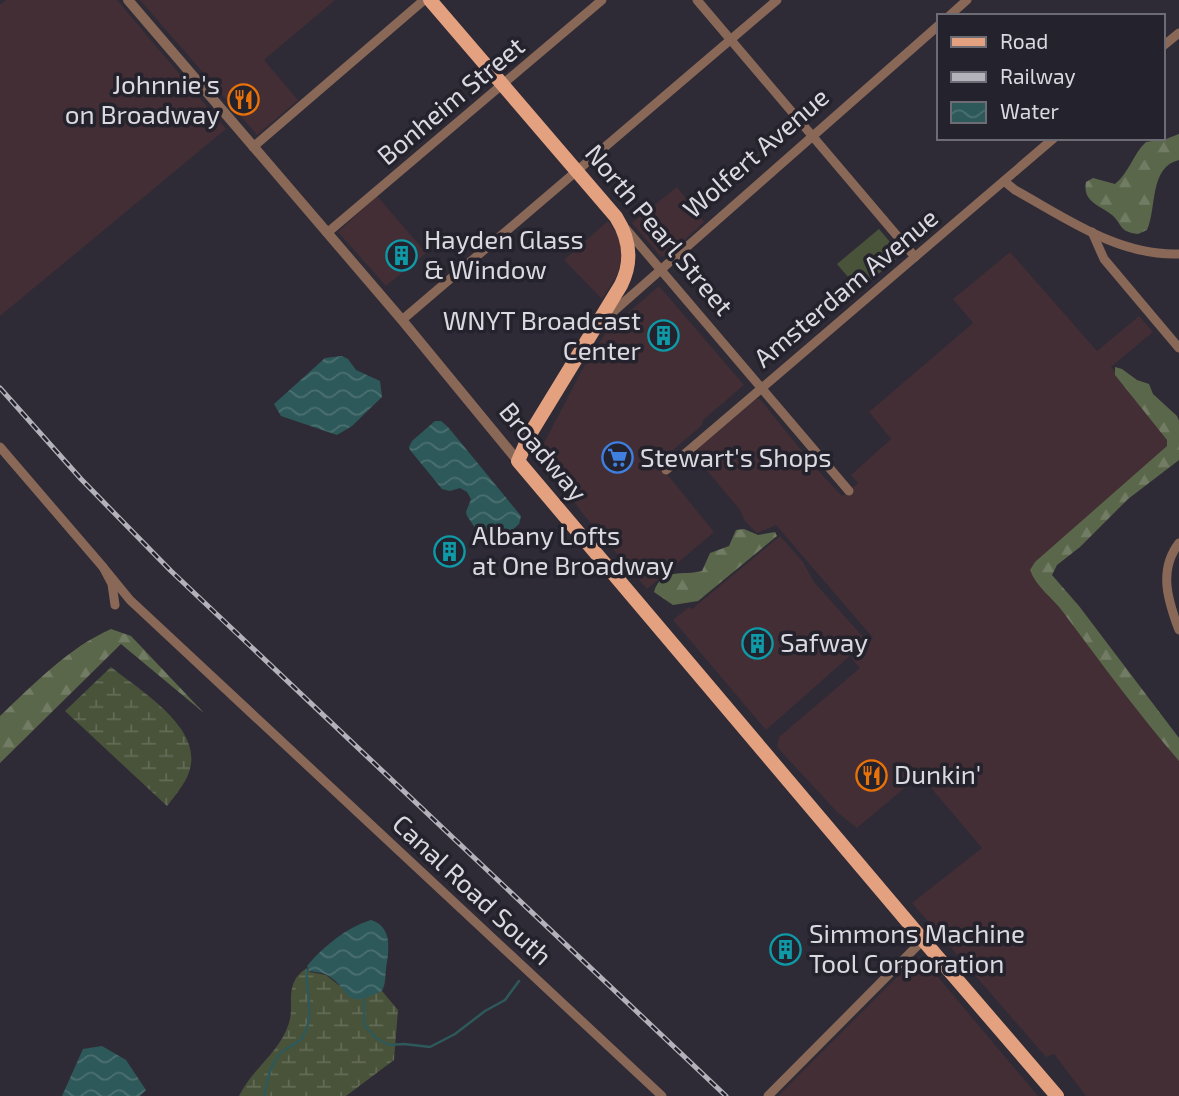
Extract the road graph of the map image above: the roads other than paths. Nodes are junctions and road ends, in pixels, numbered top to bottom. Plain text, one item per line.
1 (128, 0) edge
2 (424, 0) edge
3 (430, 0) edge
4 (602, 0) edge
5 (696, 0) edge
6 (777, 0) edge
7 (967, 0) edge
8 (951, 14) edge
9 (937, 27) edge
10 (1179, 33) edge
11 (731, 40) junction
12 (1165, 44) edge
13 (502, 85) junction
14 (813, 136) junction
15 (1052, 140) edge
16 (253, 146) junction
17 (576, 171) junction
18 (1004, 181) junction
19 (615, 217) junction
20 (1093, 232) junction
21 (327, 233) junction
22 (1179, 254) edge
23 (915, 257) junction
24 (660, 269) junction
25 (402, 320) junction
26 (594, 329) junction
27 (1179, 348) edge
28 (761, 388) junction
29 (0, 447) edge
30 (518, 461) junction
31 (666, 470) dead end
32 (849, 491) dead end
33 (1179, 544) edge
34 (103, 567) junction
35 (115, 605) dead end
36 (1179, 630) edge
37 (923, 940) junction
38 (662, 1096) edge
39 (768, 1096) edge
40 (1058, 1096) edge

1 - 16 street, Broadway
2 - 16 street
3 - 13 main road, North Pearl Street
4 - 13 street, Bonheim Street
5 - 11 street
6 - 11 street
7 - 8 street
9 - 14 street, Wolfert Avenue
10 - 12 street
11 - 14 street
11 - 17 street
13 - 17 main road, North Pearl Street
13 - 21 street, Bonheim Street
14 - 23 street
14 - 24 street, Wolfert Avenue
15 - 18 street, Amsterdam Avenue
16 - 21 street, Broadway
17 - 19 main road, North Pearl Street
17 - 25 street
18 - 20 street
18 - 23 street, Amsterdam Avenue
19 - 24 street, North Pearl Street
19 - 26 main road
20 - 22 street
20 - 27 street
21 - 25 street, Broadway
23 - 28 street, Amsterdam Avenue
24 - 26 street, Wolfert Avenue
24 - 28 street, North Pearl Street
25 - 30 street, Broadway
26 - 30 main road, Wolfert Avenue
28 - 31 street, Amsterdam Avenue
28 - 32 street, North Pearl Street
29 - 34 street, Canal Road South
30 - 37 main road, Broadway
33 - 36 street
34 - 35 street
34 - 38 street, Canal Road South
37 - 39 street
37 - 40 main road, Broadway

